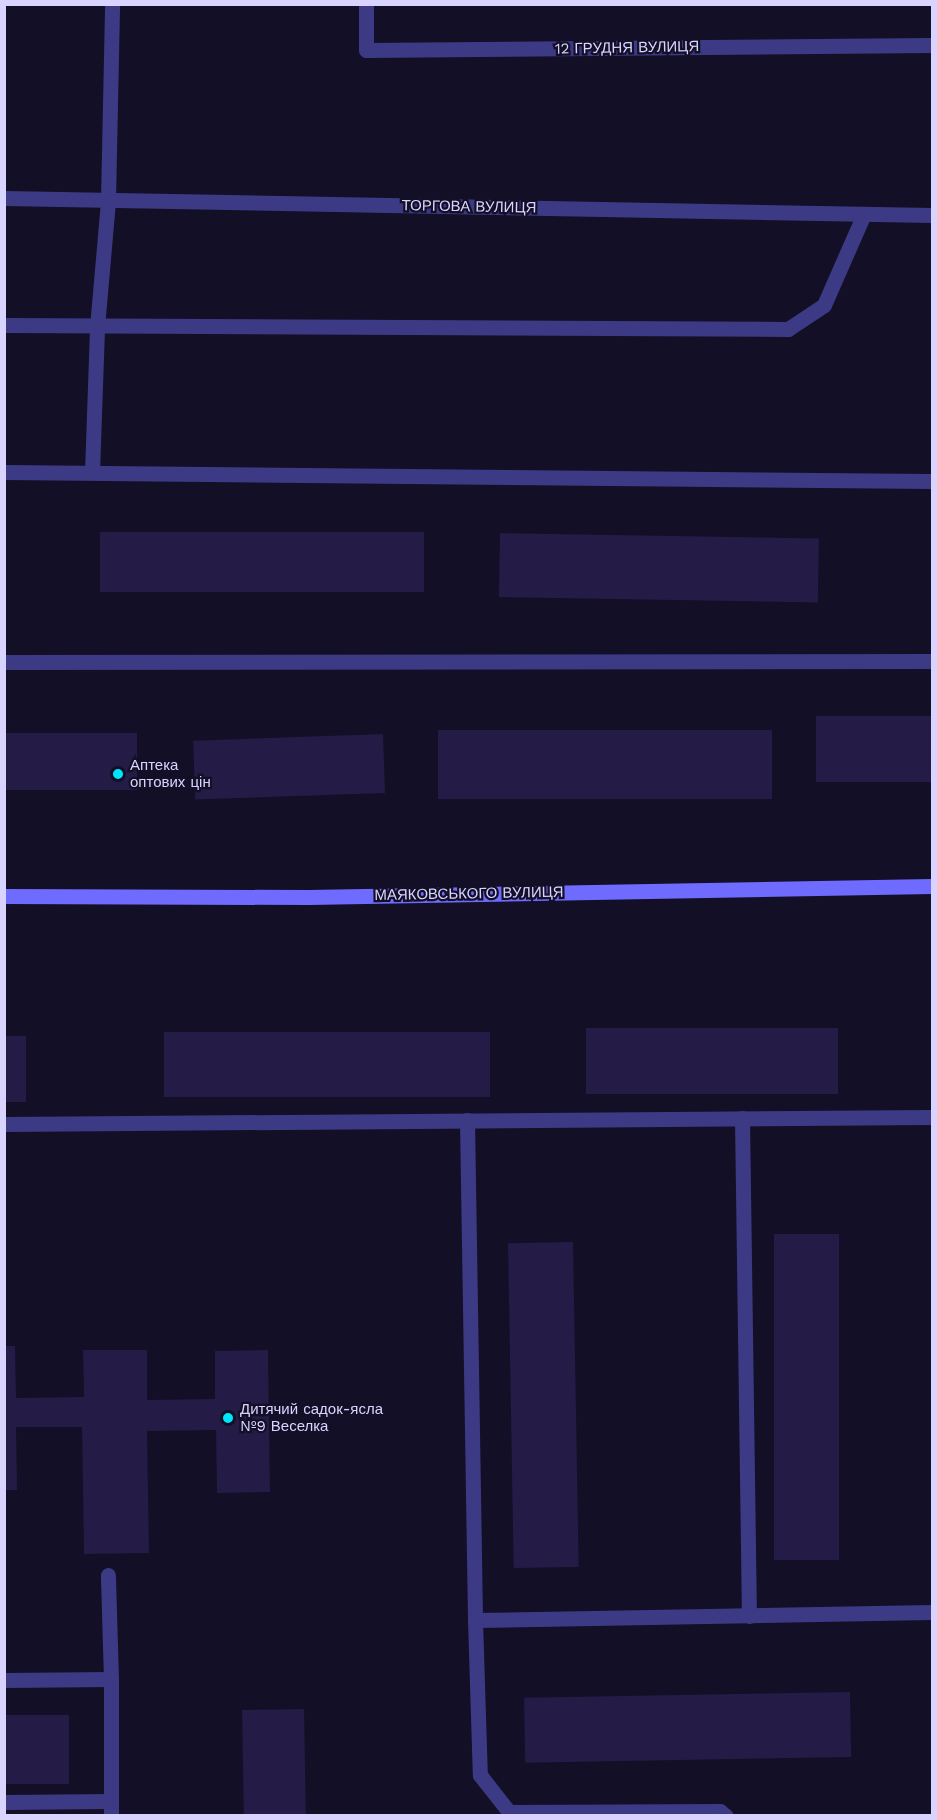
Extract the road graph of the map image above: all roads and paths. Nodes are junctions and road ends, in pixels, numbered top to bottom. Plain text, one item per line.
1 (112, 4) edge
2 (366, 4) edge
3 (933, 45) edge
4 (4, 198) edge
5 (108, 200) junction
6 (863, 216) junction
7 (933, 216) edge
8 (4, 325) edge
9 (97, 327) junction
10 (4, 472) edge
11 (92, 472) junction
12 (933, 481) edge
13 (933, 661) edge
14 (4, 662) edge
15 (933, 886) edge
16 (4, 896) edge
17 (933, 1117) edge
18 (742, 1118) junction
19 (467, 1120) junction
20 (4, 1124) edge
21 (108, 1575) dead end
22 (933, 1612) edge
23 (749, 1616) junction
24 (475, 1620) junction
25 (111, 1679) junction
26 (4, 1680) edge
27 (4, 1802) edge
28 (111, 1808) edge
29 (726, 1815) edge

1 - 5 street
2 - 3 street, 12 ГРУДНЯ ВУЛИЦЯ
4 - 5 street, ТОРГОВА ВУЛИЦЯ
5 - 6 street, ТОРГОВА ВУЛИЦЯ
5 - 9 street
6 - 7 street, ТОРГОВА ВУЛИЦЯ
6 - 9 street
8 - 9 street
9 - 11 street
10 - 11 street
11 - 12 street
13 - 14 street
15 - 16 main road, МАЯКОВСЬКОГО ВУЛИЦЯ
17 - 18 street
18 - 19 street
18 - 23 street
19 - 20 street
19 - 24 street
21 - 25 street
22 - 23 street
23 - 24 street
24 - 29 street
25 - 26 street
25 - 28 street
27 - 28 street

